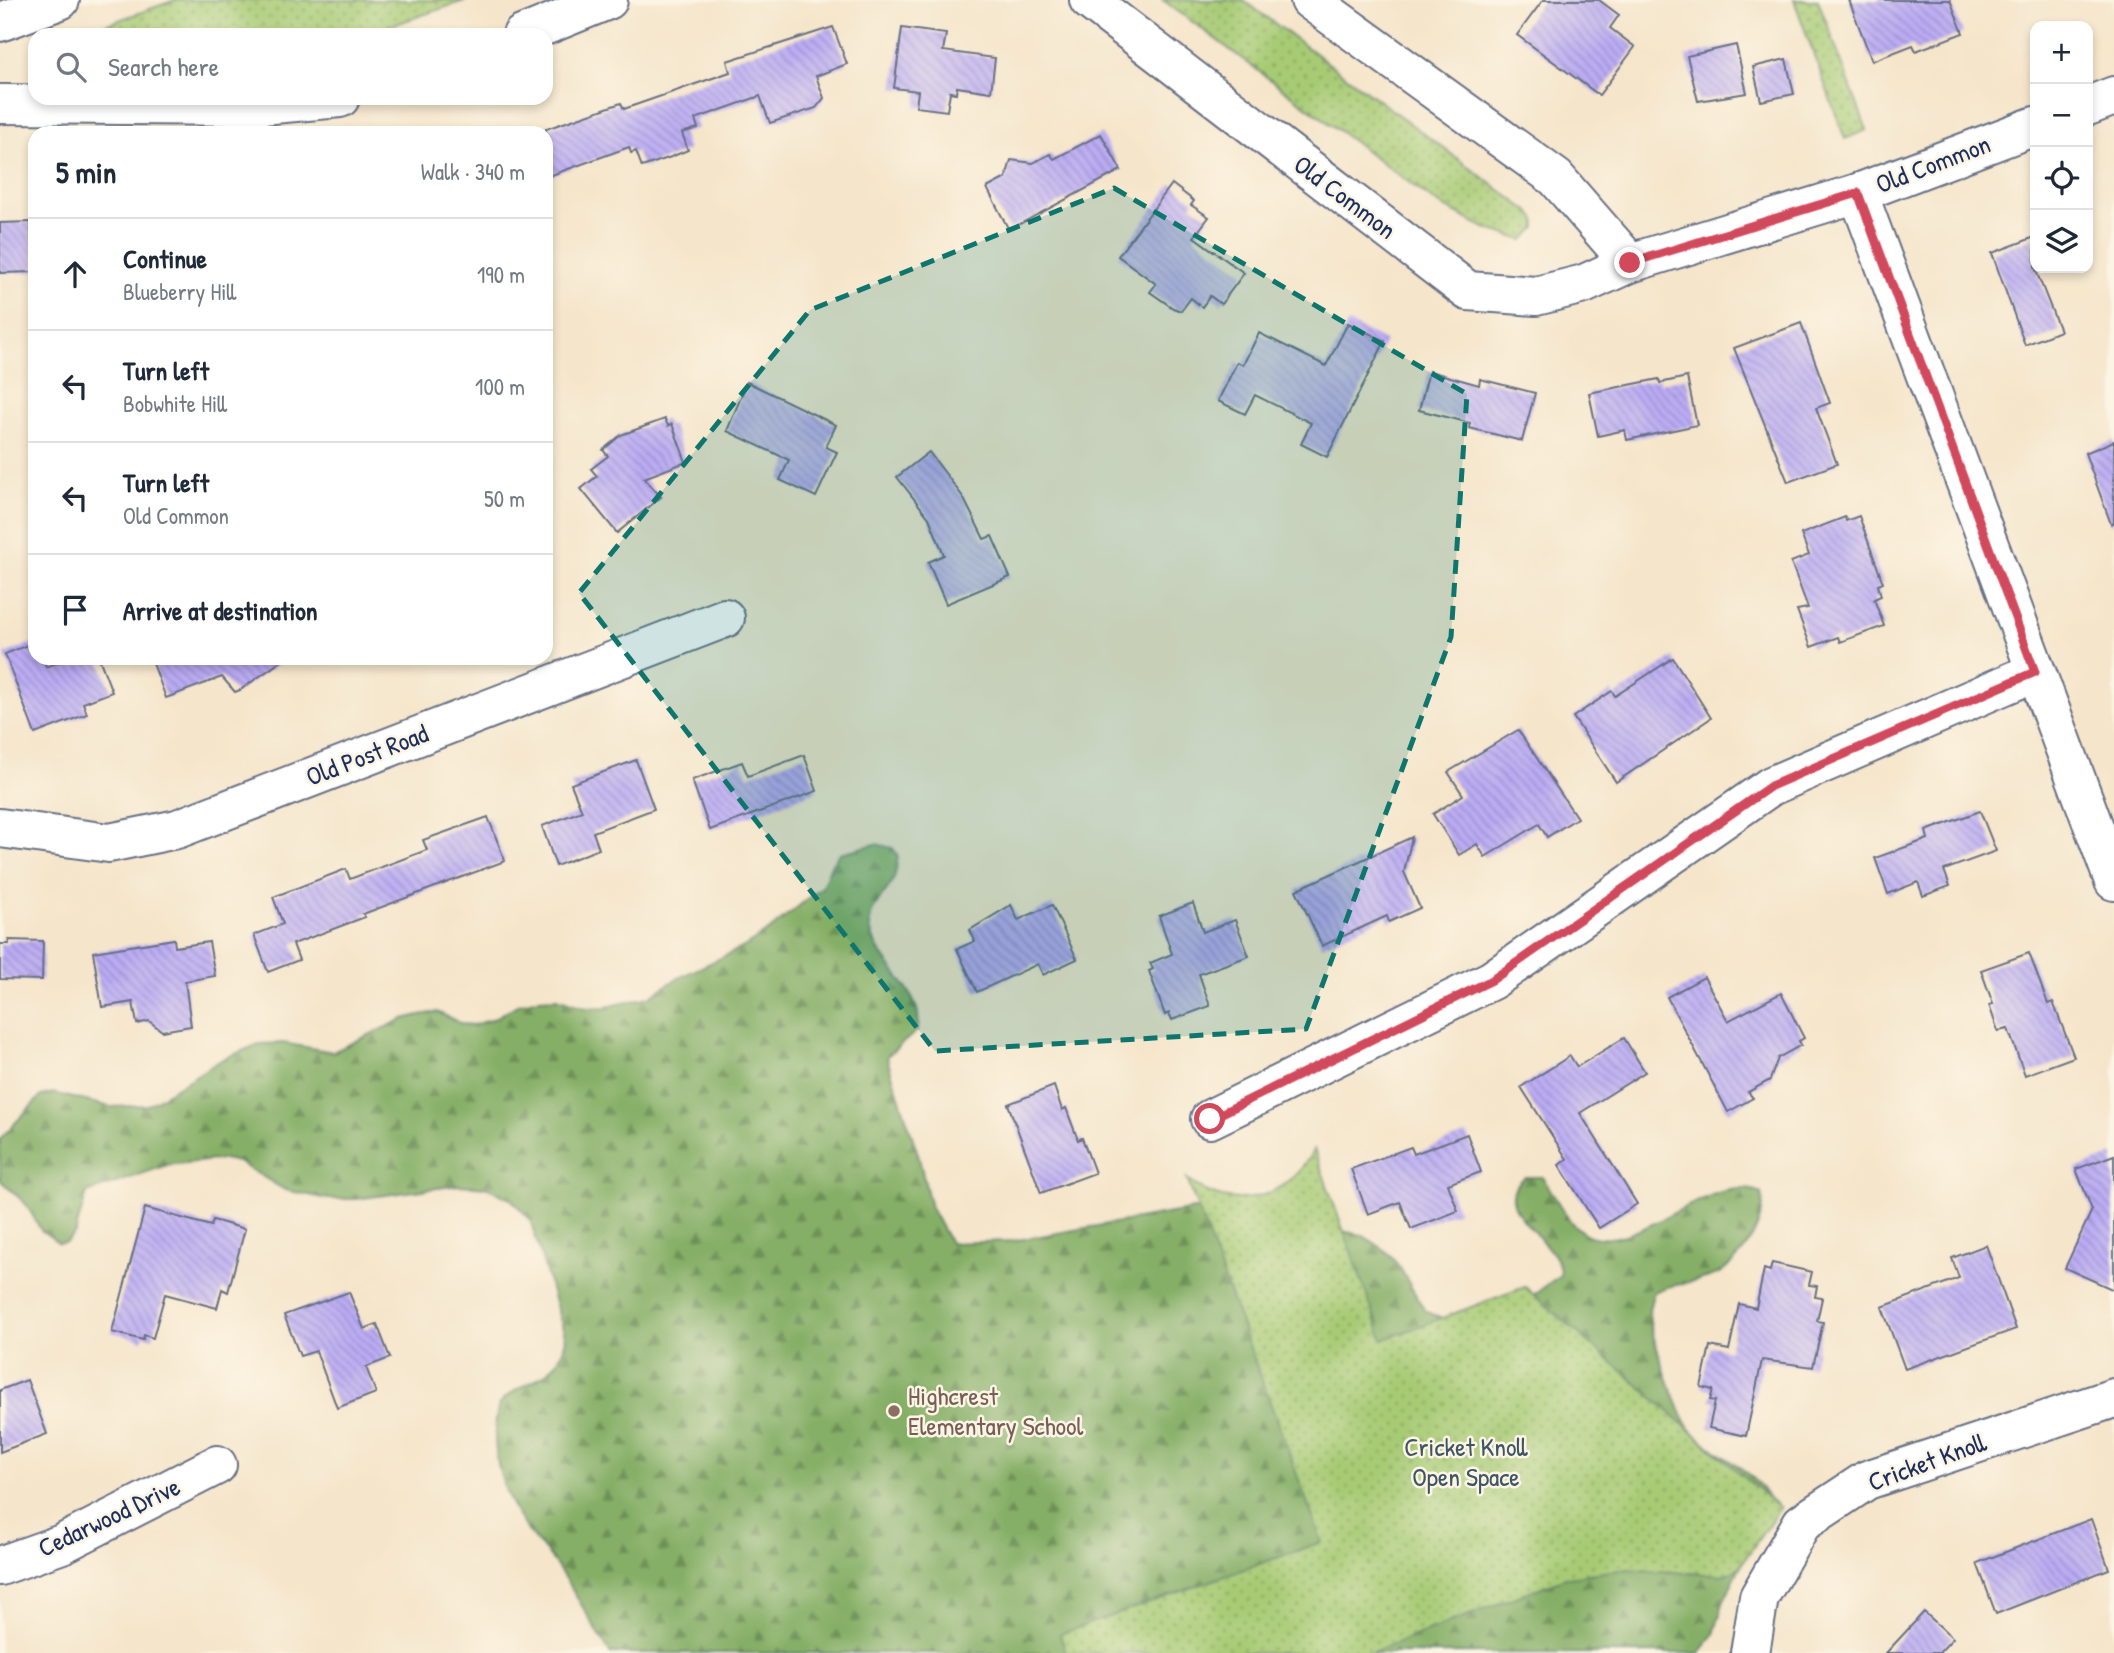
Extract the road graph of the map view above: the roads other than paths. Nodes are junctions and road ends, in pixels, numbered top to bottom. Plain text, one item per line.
1 (61, 0) edge
2 (608, 0) edge
3 (1089, 0) edge
4 (1310, 0) edge
5 (0, 22) edge
6 (539, 28) edge
7 (2114, 96) edge
8 (0, 104) edge
9 (28, 104) edge
10 (2093, 104) edge
11 (126, 105) edge
12 (262, 105) edge
13 (2030, 128) edge
14 (1858, 193) junction
15 (1630, 263) junction
16 (725, 618) dead end
17 (2035, 672) junction
18 (0, 828) edge
19 (2114, 881) edge
20 (1210, 1119) dead end
21 (2114, 1398) edge
22 (217, 1465) dead end
23 (0, 1566) edge
24 (1750, 1653) edge

1 - 5 street
2 - 6 street
3 - 15 street, Old Common
4 - 15 street
7 - 10 street
8 - 9 street
11 - 12 street
13 - 14 street, Old Common
14 - 15 street, Old Common
14 - 17 street
16 - 18 street, Old Post Road
17 - 19 street
17 - 20 street
21 - 24 street, Cricket Knoll
22 - 23 street, Cedarwood Drive

